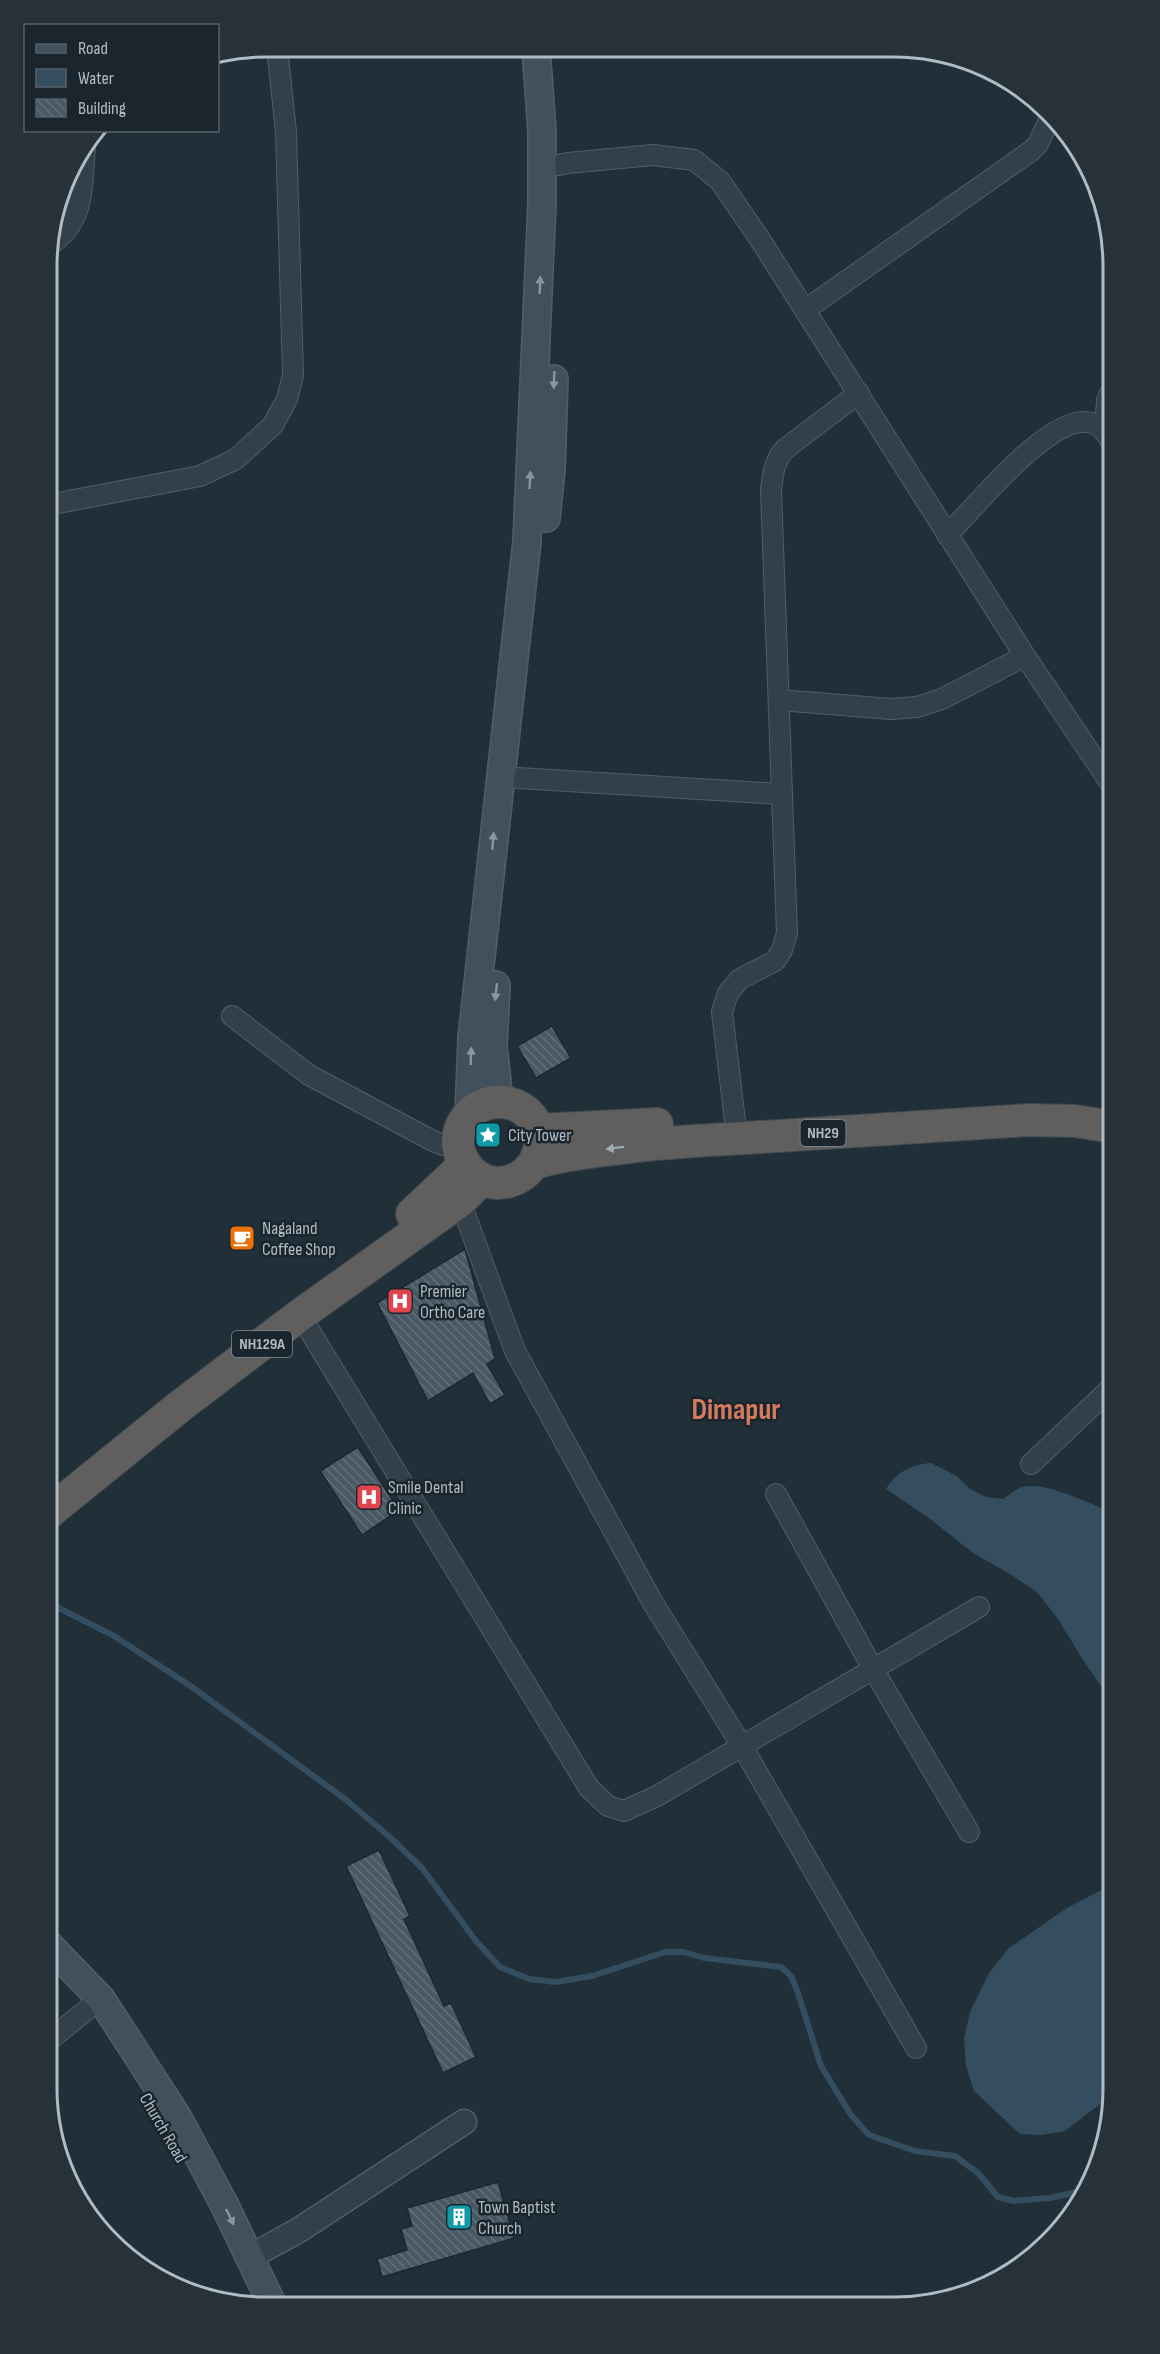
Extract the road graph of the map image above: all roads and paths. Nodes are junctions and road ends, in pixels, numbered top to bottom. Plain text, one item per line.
1 (279, 57) edge
2 (537, 57) edge
3 (554, 57) edge
4 (1047, 124) edge
5 (559, 165) junction
6 (83, 166) edge
7 (59, 237) edge
8 (805, 310) junction
9 (859, 393) junction
10 (1103, 433) edge
11 (57, 503) edge
12 (947, 535) junction
13 (1025, 656) junction
14 (779, 700) junction
15 (1103, 773) edge
16 (518, 778) junction
17 (781, 794) junction
18 (232, 1016) dead end
19 (499, 1101) junction
20 (1103, 1104) edge
21 (468, 1114) junction
22 (735, 1120) junction
23 (1103, 1125) edge
24 (538, 1130) junction
25 (468, 1164) junction
26 (534, 1164) junction
27 (460, 1201) junction
28 (300, 1315) junction
29 (1103, 1396) edge
30 (1031, 1464) dead end
31 (57, 1482) edge
32 (776, 1494) dead end
33 (57, 1506) edge
34 (980, 1607) dead end
35 (873, 1669) junction
36 (742, 1746) junction
37 (969, 1832) dead end
38 (57, 1953) edge
39 (57, 1975) edge
40 (88, 2008) junction
41 (57, 2034) edge
42 (916, 2048) dead end
43 (464, 2122) dead end
44 (250, 2257) junction
45 (248, 2296) edge
46 (269, 2297) edge

1 - 11 street
21 -> 2 main road
3 - 5 main road
4 - 8 street
5 - 8 street
5 -> 16 main road
6 - 7 street
8 - 9 street
9 - 12 street
9 - 14 street
10 - 12 street
12 - 13 street
13 - 14 street
13 - 15 street
14 - 17 street
16 - 17 street
16 -> 19 main road
17 - 22 street
18 - 25 street
19 - 21 highway
19 - 24 highway
20 - 22 highway, NH29
21 - 25 highway
22 - 24 highway, NH29
23 -> 26 highway, NH29
24 - 26 highway
25 - 26 highway, NH29
25 - 27 highway, NH129A
25 - 31 highway, NH129A
27 - 28 highway, NH129A
27 - 36 street
28 - 33 highway, NH129A
28 - 36 street
29 - 30 street
32 - 35 street
34 - 35 street
35 - 36 street
35 - 37 street
36 - 42 street
38 -> 44 main road
39 - 40 main road, Church Road
40 - 41 street
40 - 45 main road, Church Road
43 - 44 street
44 - 46 main road

